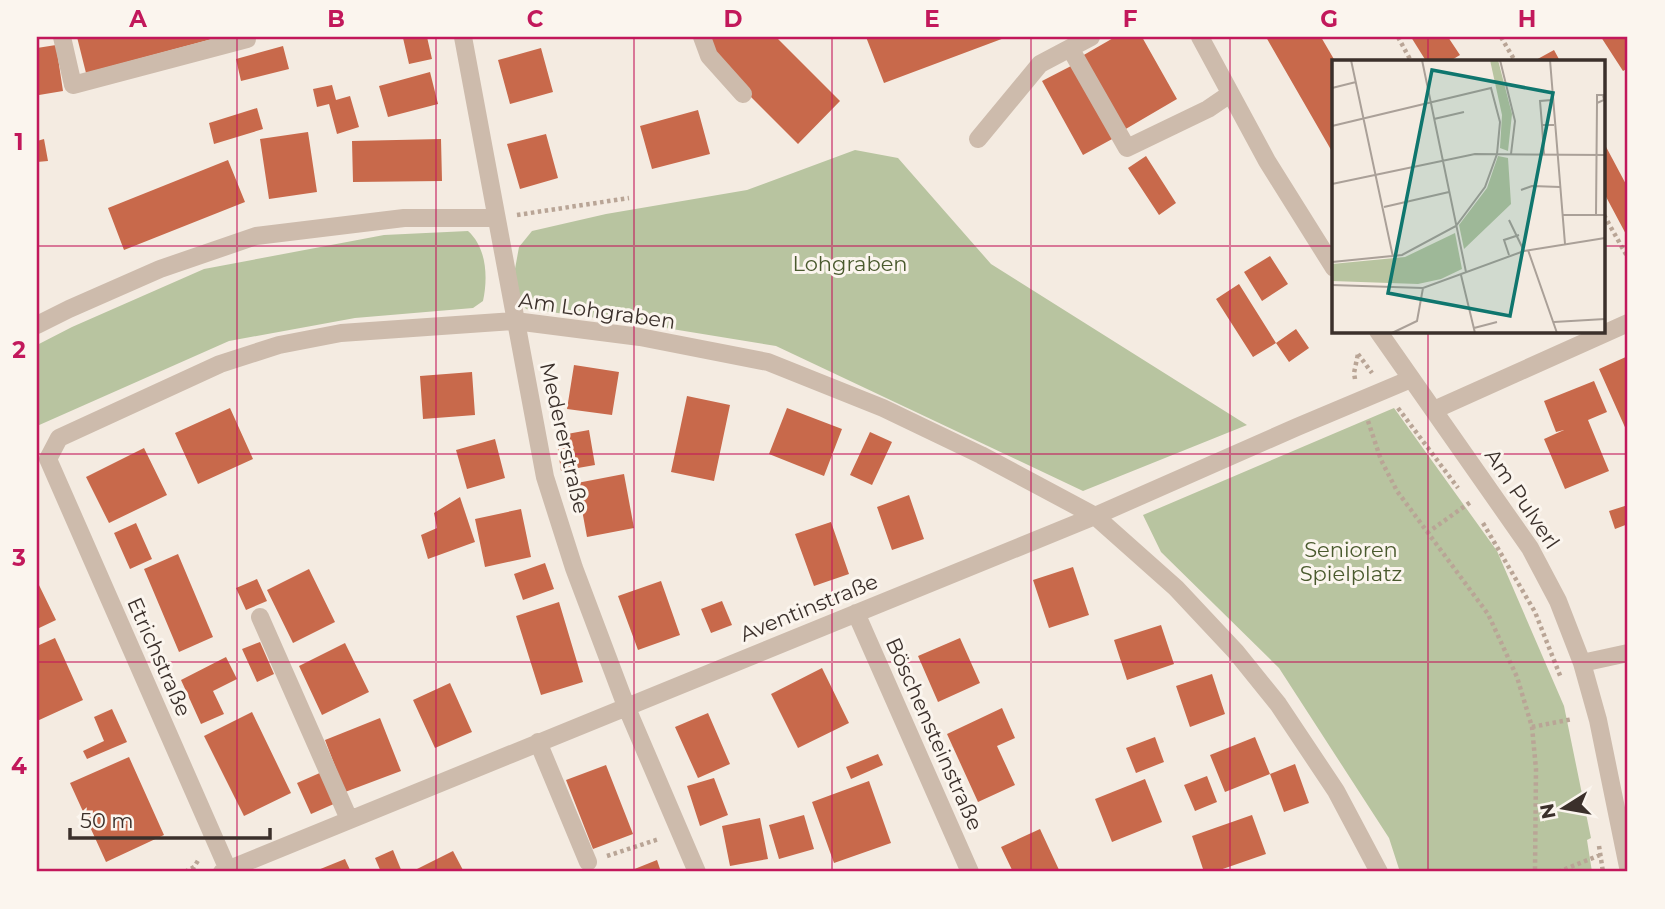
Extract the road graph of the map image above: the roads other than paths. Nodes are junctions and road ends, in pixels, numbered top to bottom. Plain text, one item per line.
1 (62, 37) edge
2 (249, 37) edge
3 (463, 37) edge
4 (702, 37) edge
5 (1091, 37) edge
6 (1200, 37) edge
7 (1070, 48) junction
8 (743, 94) dead end
9 (1230, 94) junction
10 (978, 139) dead end
11 (495, 218) junction
12 (1332, 265) edge
13 (515, 321) junction
14 (1628, 323) edge
15 (37, 325) edge
16 (1379, 332) edge
17 (1411, 379) junction
18 (1434, 410) junction
19 (48, 459) joint
20 (1095, 516) junction
21 (856, 614) junction
22 (260, 617) dead end
23 (1628, 653) edge
24 (1582, 663) junction
25 (626, 706) junction
26 (538, 742) junction
27 (349, 819) junction
28 (588, 862) road end
29 (1628, 867) edge
30 (226, 871) edge
31 (697, 872) edge
32 (970, 872) edge
33 (1379, 872) edge

1 - 2 street
3 - 11 street, Medererstraße
4 - 8 street
5 - 7 street
6 - 9 street
7 - 9 street
7 - 10 street
9 - 12 street
11 - 13 street, Medererstraße
11 - 15 street
13 - 19 street, Am Lohgraben
13 - 20 street, Am Lohgraben
13 - 25 street, Medererstraße
14 - 18 street
16 - 17 street, Am Pulverl
17 - 18 street, Am Pulverl
17 - 20 street, Aventinstraße
18 - 24 street, Am Pulverl
19 - 30 street, Etrichstraße
20 - 21 street, Aventinstraße
20 - 33 street, Am Lohgraben
21 - 25 street, Aventinstraße
21 - 32 street, Böschensteinstraße
22 - 27 street
23 - 24 street
24 - 29 street, Am Pulverl
25 - 26 street, Aventinstraße
25 - 31 street, Medererstraße
26 - 27 street, Aventinstraße
26 - 28 street
27 - 30 street, Aventinstraße

